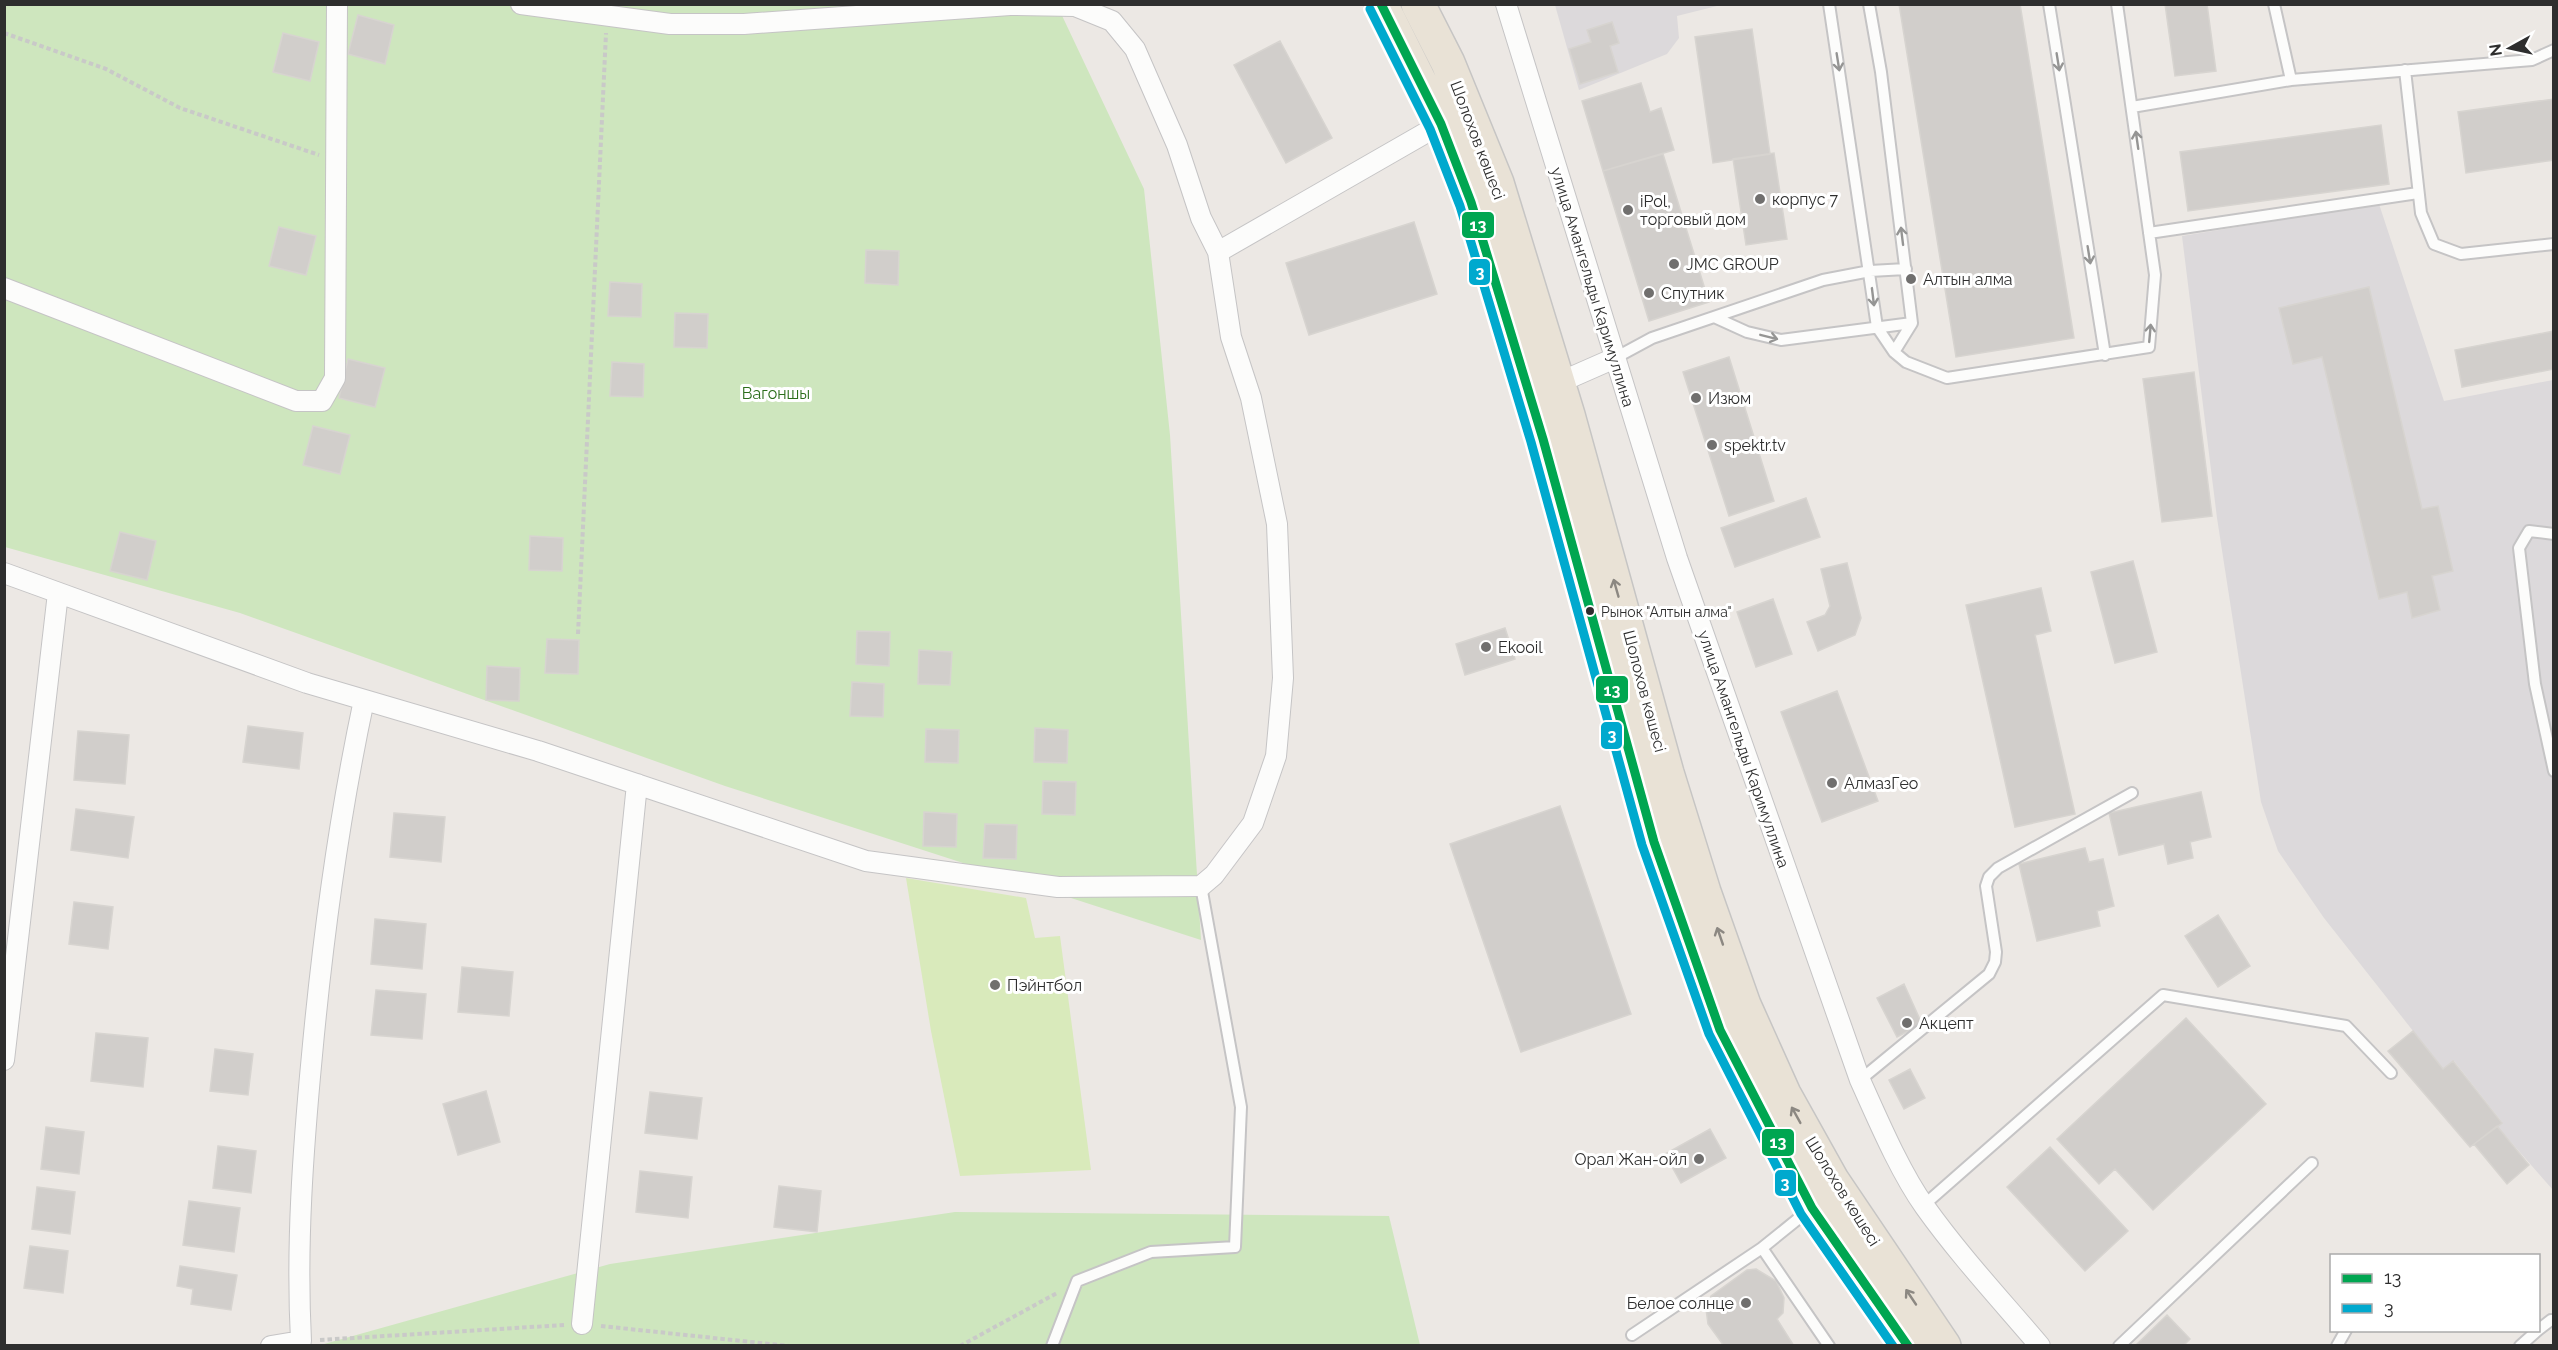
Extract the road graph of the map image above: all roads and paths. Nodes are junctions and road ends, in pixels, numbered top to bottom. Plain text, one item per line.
1 (337, 4) edge
2 (521, 4) edge
3 (1381, 4) edge
4 (1418, 4) edge
5 (1506, 4) edge
6 (1829, 4) edge
7 (1869, 4) edge
8 (2049, 4) edge
9 (2117, 4) edge
10 (2274, 4) edge
11 (606, 17) junction
12 (4, 33) edge
13 (2553, 50) edge
14 (2405, 70) junction
15 (2291, 80) junction
16 (2132, 107) junction
17 (1441, 124) junction
18 (337, 161) junction
19 (2418, 193) junction
20 (2150, 233) junction
21 (2553, 244) edge
22 (1218, 252) junction
23 (1906, 269) junction
24 (1870, 272) junction
25 (4, 288) edge
26 (1714, 317) junction
27 (1912, 323) junction
28 (1877, 327) junction
29 (1894, 352) junction
30 (2105, 355) junction
31 (1615, 358) junction
32 (1544, 389) junction
33 (2553, 534) edge
34 (4, 573) edge
35 (58, 593) junction
36 (578, 634) dead end
37 (364, 700) junction
38 (2553, 771) edge
39 (637, 784) junction
40 (2132, 793) dead end
41 (1201, 886) junction
42 (4, 1060) edge
43 (2391, 1073) dead end
44 (1860, 1080) junction
45 (2312, 1163) dead end
46 (1924, 1205) junction
47 (1812, 1208) junction
48 (1762, 1248) junction
49 (1077, 1281) junction
50 (2551, 1320) dead end
51 (582, 1324) junction
52 (2540, 1328) edge
53 (2345, 1332) edge
54 (2536, 1332) edge
55 (1632, 1335) dead end
56 (301, 1341) junction
57 (271, 1346) edge
58 (789, 1346) edge
59 (960, 1346) edge
60 (1052, 1346) edge
61 (1829, 1346) edge
62 (1908, 1346) edge
63 (1944, 1346) edge
64 (2040, 1346) edge
65 (2119, 1346) edge
66 (2337, 1346) edge
67 (2520, 1346) edge

1 - 18 street
2 - 11 street
3 - 17 highway, Шолохов көшесі
4 - 32 highway, Шолохов көшесі
5 - 31 street, улица Амангельды Каримуллина
6 -> 24 lane
23 -> 7 lane
8 -> 30 lane
9 - 16 lane
10 - 15 lane
11 - 22 street
11 - 36 path
12 - 18 path
13 - 14 lane
14 - 15 lane
14 - 19 lane
15 - 16 lane
20 -> 16 lane
17 - 22 street
17 - 32 highway, Шолохов көшесі
18 - 25 street
19 - 20 lane
19 - 21 lane
30 -> 20 lane
22 - 41 street
23 - 24 lane
23 - 27 lane
24 - 26 lane
24 -> 28 lane
26 -> 28 lane
26 - 31 lane
27 - 28 lane
27 - 29 lane
28 - 29 lane
29 - 30 lane
31 - 32 street
31 - 44 street, улица Амангельды Каримуллина
32 - 47 highway, Шолохов көшесі
63 -> 32 highway, Шолохов көшесі
33 - 38 lane
34 - 35 street
35 - 37 street
35 - 42 street
37 - 39 street
37 - 56 street
39 - 41 street
39 - 51 street
40 - 44 lane
41 - 49 lane
43 - 46 lane
44 - 46 street, улица Амангельды Каримуллина
45 - 65 lane
46 - 64 street, улица Амангельды Каримуллина
47 - 48 lane
47 - 62 highway, Шолохов көшесі
48 - 55 lane
48 - 61 lane
49 - 59 path
49 - 60 lane
50 - 52 lane
51 - 56 path
51 - 58 path
53 - 66 lane
54 - 67 lane
56 - 57 street

